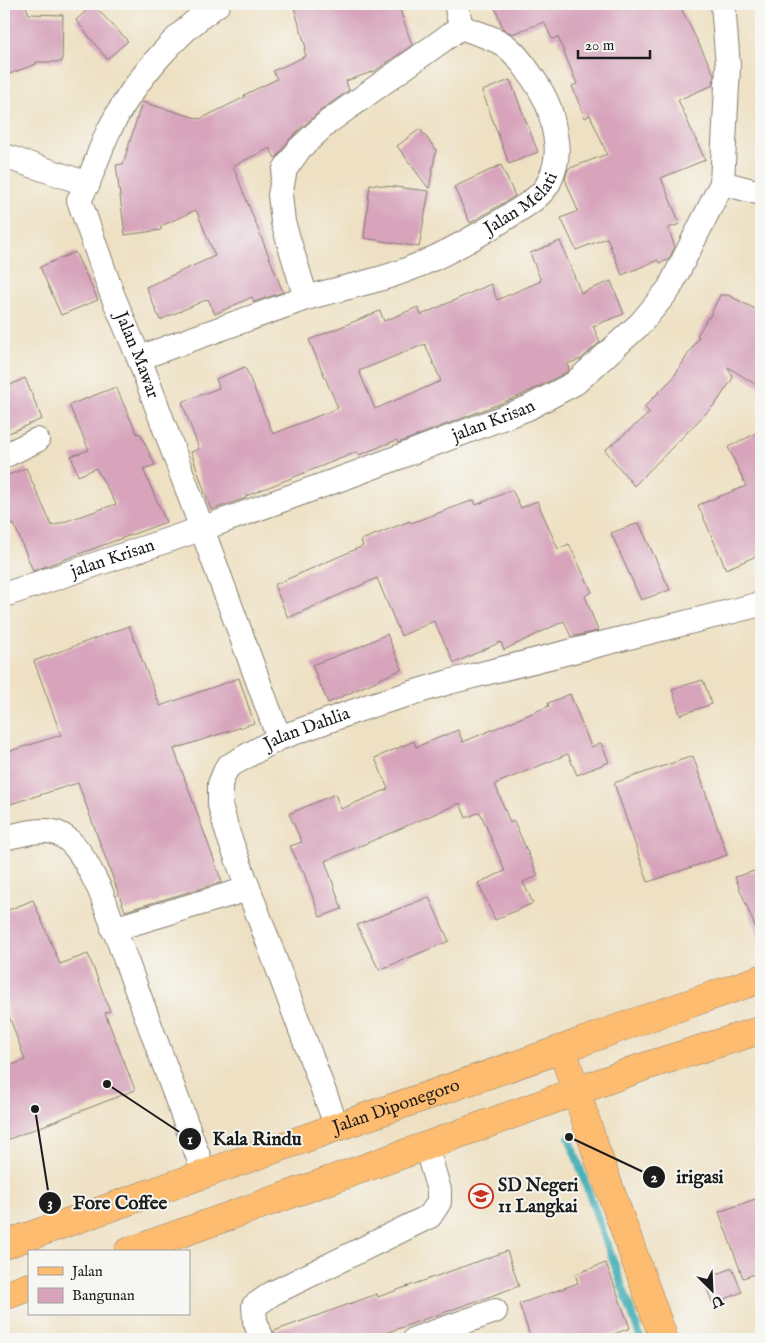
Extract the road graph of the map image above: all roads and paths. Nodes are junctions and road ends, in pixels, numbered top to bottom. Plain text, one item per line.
1 (218, 4) edge
2 (456, 4) edge
3 (723, 4) edge
4 (461, 27) junction
5 (4, 156) edge
6 (722, 183) junction
7 (88, 184) junction
8 (761, 193) edge
9 (306, 298) junction
10 (139, 358) junction
11 (37, 440) dead end
12 (4, 456) edge
13 (201, 529) junction
14 (4, 595) edge
15 (761, 604) edge
16 (279, 738) junction
17 (4, 838) edge
18 (248, 889) junction
19 (113, 929) junction
20 (761, 979) edge
21 (761, 1030) edge
22 (562, 1049) junction
23 (576, 1091) junction
24 (337, 1127) junction
25 (426, 1146) junction
26 (206, 1174) junction
27 (4, 1245) edge
28 (134, 1250) edge
29 (28, 1287) edge
30 (4, 1296) edge
31 (495, 1311) dead end
32 (262, 1339) edge
33 (415, 1339) edge
34 (664, 1339) edge

1 - 7 street, Jalan Mawar
2 - 4 street
3 - 6 street, jalan Krisan
4 - 9 street
4 - 9 street, Jalan Melati
5 - 7 street
6 - 8 street
6 - 13 street, jalan Krisan
7 - 10 street, Jalan Mawar
9 - 10 street, Jalan Melati
10 - 13 street, Jalan Mawar
11 - 12 street
13 - 14 street, jalan Krisan
13 - 16 street, Jalan Mawar
15 - 16 street, Jalan Dahlia
16 - 18 street, Jalan Dahlia
17 - 19 street
18 - 19 street
18 - 24 street, Jalan Dahlia
19 - 26 street
20 - 22 main road, Jalan Diponegoro
21 - 23 main road
22 - 23 main road
22 - 24 main road, Jalan Diponegoro
23 - 25 main road
23 - 34 main road
24 - 26 main road, Jalan Diponegoro
25 - 28 main road
25 - 32 street
26 - 27 main road, Jalan Diponegoro
29 - 30 main road
31 - 33 street

